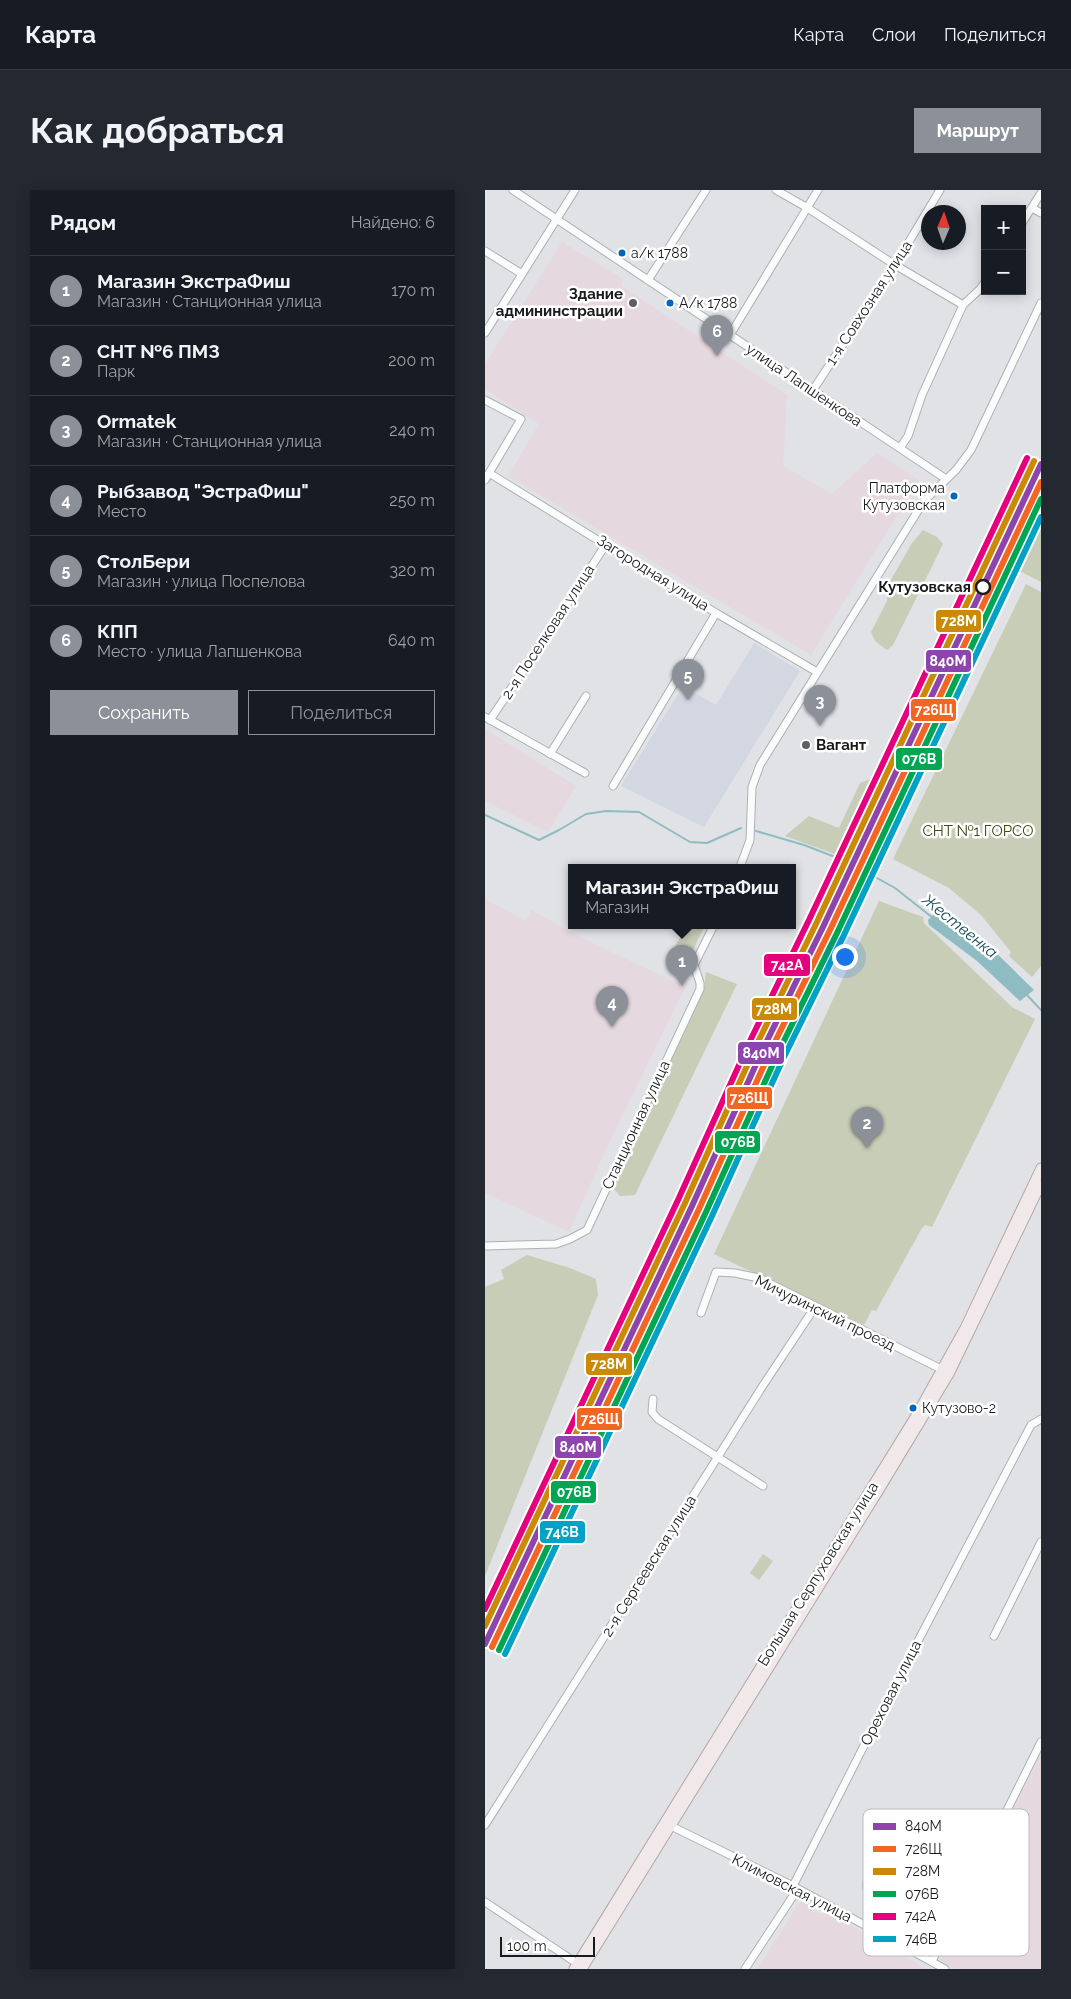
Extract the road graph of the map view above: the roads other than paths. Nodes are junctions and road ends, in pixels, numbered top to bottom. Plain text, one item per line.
1 (513, 190) edge
2 (575, 190) edge
3 (706, 190) edge
4 (776, 190) edge
5 (818, 190) edge
6 (940, 190) edge
7 (1041, 193) edge
8 (806, 207) junction
9 (1032, 208) junction
10 (1041, 213) edge
11 (1026, 217) edge
12 (557, 218) junction
13 (485, 251) edge
14 (895, 265) junction
15 (522, 274) junction
16 (648, 280) junction
17 (981, 289) edge
18 (1041, 303) edge
19 (963, 305) junction
20 (485, 333) edge
21 (730, 335) junction
22 (813, 390) junction
23 (485, 400) edge
24 (900, 448) junction
25 (487, 476) edge
26 (946, 479) junction
27 (606, 544) junction
28 (717, 613) junction
29 (817, 672) junction
30 (586, 696) dead end
31 (487, 719) edge
32 (550, 754) junction
33 (585, 773) dead end
34 (613, 786) dead end
35 (741, 864) edge
36 (712, 929) edge
37 (1041, 1168) edge
38 (1041, 1184) edge
39 (485, 1246) edge
40 (815, 1307) junction
41 (701, 1313) dead end
42 (943, 1370) junction
43 (653, 1399) dead end
44 (1041, 1419) edge
45 (718, 1458) junction
46 (763, 1486) dead end
47 (1041, 1542) edge
48 (994, 1636) dead end
49 (1041, 1742) edge
50 (1008, 1809) edge
51 (485, 1825) edge
52 (667, 1825) junction
53 (793, 1886) junction
54 (485, 1902) edge
55 (863, 1924) edge
56 (923, 1956) edge
57 (934, 1956) edge
58 (932, 1961) junction
59 (579, 1967) edge
60 (745, 1969) edge
61 (945, 1969) edge

1 - 12 street, улица Лапшенкова
2 - 12 street
3 - 16 street
4 - 8 street
5 - 8 street
6 - 14 street, 1-я Совхозная улица
7 - 9 street
8 - 14 street
8 - 21 street
9 - 10 street
9 - 11 street
12 - 15 street
12 - 16 street, улица Лапшенкова
13 - 15 street
14 - 19 street
14 - 22 street, 1-я Совхозная улица
15 - 20 street
16 - 21 street, улица Лапшенкова
17 - 19 street
18 - 26 street
19 - 24 street
21 - 22 street, улица Лапшенкова
22 - 24 street, улица Лапшенкова
23 - 25 street
24 - 26 street, улица Лапшенкова
25 - 27 street, Загородная улица
26 - 29 street
27 - 28 street, Загородная улица
27 - 31 street, 2-я Поселковая улица
28 - 29 street, Загородная улица
28 - 34 street
29 - 35 street
30 - 32 street
31 - 32 street
32 - 33 street
36 - 39 street, Станционная улица
37 - 42 main road, Большая Серпуховская улица
38 - 52 main road, Большая Серпуховская улица
40 - 41 street, Мичуринский проезд
40 - 42 street, Мичуринский проезд
40 - 45 street, 2-я Сергеевская улица
42 - 52 main road, Большая Серпуховская улица
43 - 45 street
44 - 53 street, Ореховая улица
45 - 46 street
45 - 51 street, 2-я Сергеевская улица
47 - 48 street
49 - 50 street
52 - 53 street, Климовская улица
52 - 59 main road, Большая Серпуховская улица
53 - 55 street, Климовская улица
53 - 60 street, Ореховая улица
54 - 59 street
56 - 58 street, Климовская улица
57 - 58 street
58 - 61 street, Климовская улица

